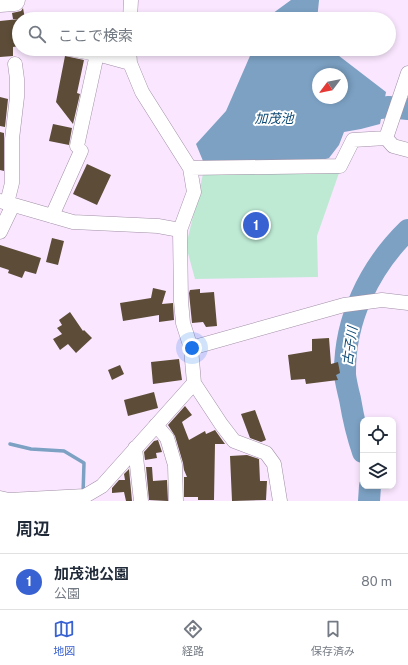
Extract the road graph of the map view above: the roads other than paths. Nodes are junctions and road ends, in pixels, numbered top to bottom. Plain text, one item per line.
1 (14, 0) edge
2 (131, 0) edge
3 (0, 1) edge
4 (130, 12) edge
5 (97, 56) edge
6 (129, 56) edge
7 (15, 64) dead end
8 (408, 73) edge
9 (386, 138) junction
10 (408, 150) edge
11 (190, 168) junction
12 (7, 203) edge
13 (52, 216) junction
14 (180, 230) junction
15 (0, 232) edge
16 (408, 303) edge
17 (192, 348) junction
18 (194, 383) junction
19 (156, 425) junction
20 (135, 448) junction
21 (0, 498) edge
22 (86, 498) edge
23 (141, 501) edge
24 (176, 501) edge
25 (280, 501) edge

1 - 3 main road
2 - 4 street
5 - 13 street
6 - 11 street
7 - 12 street
8 - 9 street
9 - 10 street
9 - 11 street
11 - 14 street
12 - 13 street
12 - 15 street
13 - 14 street
14 - 17 street
16 - 17 street
17 - 18 street
18 - 19 street
18 - 25 street
19 - 20 street
19 - 24 street
20 - 22 street
20 - 23 street
21 - 22 street

